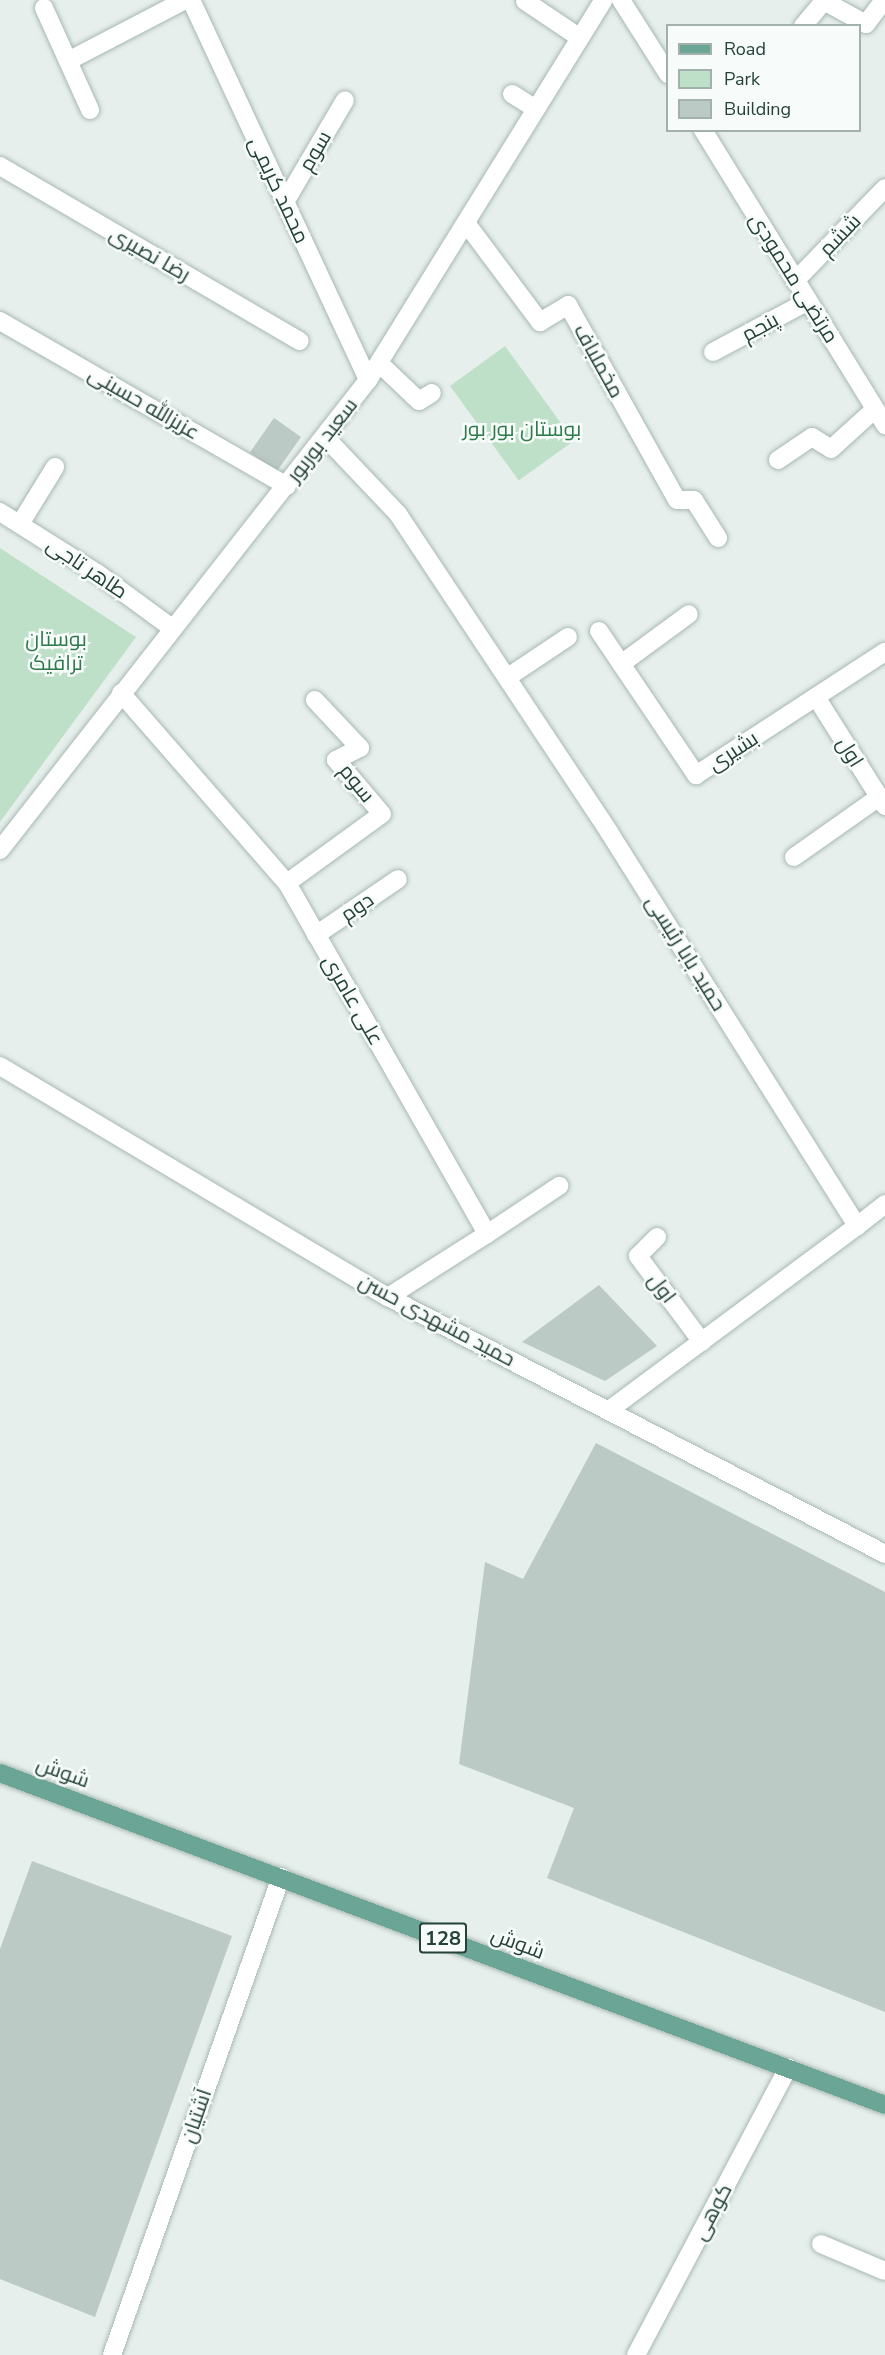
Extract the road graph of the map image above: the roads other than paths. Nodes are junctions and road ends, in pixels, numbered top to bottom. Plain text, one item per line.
1 (186, 0) edge
2 (191, 0) edge
3 (604, 0) edge
4 (621, 0) edge
5 (884, 0) edge
6 (525, 1) edge
7 (44, 9) dead end
8 (805, 24) edge
9 (580, 38) junction
10 (68, 61) junction
11 (666, 71) edge
12 (512, 94) dead end
13 (345, 100) dead end
14 (536, 109) junction
15 (90, 110) dead end
16 (708, 133) edge
17 (0, 166) edge
18 (885, 189) edge
19 (285, 202) junction
20 (466, 223) junction
21 (795, 281) junction
22 (808, 301) junction
23 (0, 321) edge
24 (300, 341) dead end
25 (713, 352) dead end
26 (379, 363) junction
27 (368, 380) junction
28 (432, 393) dead end
29 (880, 417) edge
30 (325, 437) junction
31 (778, 460) dead end
32 (55, 467) dead end
33 (287, 486) junction
34 (0, 512) edge
35 (20, 524) junction
36 (718, 538) dead end
37 (689, 614) dead end
38 (172, 628) junction
39 (599, 631) dead end
40 (568, 637) dead end
41 (885, 652) edge
42 (621, 664) junction
43 (508, 677) junction
44 (121, 693) junction
45 (816, 697) junction
46 (315, 700) dead end
47 (882, 802) edge
48 (0, 850) edge
49 (794, 857) dead end
50 (398, 879) dead end
51 (287, 883) junction
52 (316, 935) junction
53 (0, 1066) edge
54 (559, 1186) dead end
55 (885, 1204) edge
56 (857, 1226) junction
57 (487, 1234) junction
58 (657, 1237) dead end
59 (388, 1297) junction
60 (702, 1342) junction
61 (609, 1410) junction
62 (885, 1554) edge
63 (0, 1773) edge
64 (281, 1877) junction
65 (788, 2068) junction
66 (885, 2105) edge
67 (821, 2244) dead end
68 (885, 2271) edge
69 (112, 2355) edge
70 (636, 2355) edge

1 - 10 street
2 - 19 street, محمد کریمی
3 - 9 street, سعید بوربور
4 - 11 street
5 - 8 street
6 - 9 street
7 - 10 street
9 - 14 street, سعید بوربور
10 - 15 street
12 - 14 street
13 - 19 street, سوم
14 - 20 street, سعید بوربور
16 - 21 street, مرتضی محمودی
17 - 24 street, رضا نصیری
18 - 21 street, ششم
19 - 27 street, محمد کریمی
20 - 26 street, سعید بوربور
20 - 36 street, مخملباف
21 - 22 street, مرتضی محمودی
22 - 25 street, پنجم
22 - 29 street, مرتضی محمودی
23 - 33 street, عزیزالله حسینی
26 - 27 street, سعید بوربور
26 - 28 street
27 - 30 street, سعید بوربور
29 - 31 street
30 - 33 street, سعید بوربور
30 - 43 street, حمید بابا رئیسی
32 - 35 street
33 - 38 street, سعید بوربور
34 - 35 street, طاهر تاجی
35 - 38 street, طاهر تاجی
37 - 42 street
38 - 44 street, سعید بوربور
39 - 42 street, بشیری
40 - 43 street
41 - 45 street, بشیری
42 - 45 street, بشیری
43 - 56 street, حمید بابا رئیسی
44 - 48 street, سعید بوربور
44 - 51 street, علی عامری
45 - 47 street, اول
46 - 51 street, سوم
47 - 49 street
50 - 52 street, دوم
51 - 52 street, علی عامری
52 - 57 street, علی عامری
53 - 59 street, حمید مشهدی حسن
54 - 57 street
55 - 56 street
56 - 60 street
57 - 59 street
58 - 60 street, اول
59 - 61 street, حمید مشهدی حسن
60 - 61 street
61 - 62 street, حمید مشهدی حسن
63 - 64 main road, شوش / 128
64 - 65 main road, شوش / 128
64 - 69 street, آشتیان
65 - 66 main road, شوش / 128
65 - 70 street, کوهی
67 - 68 street

